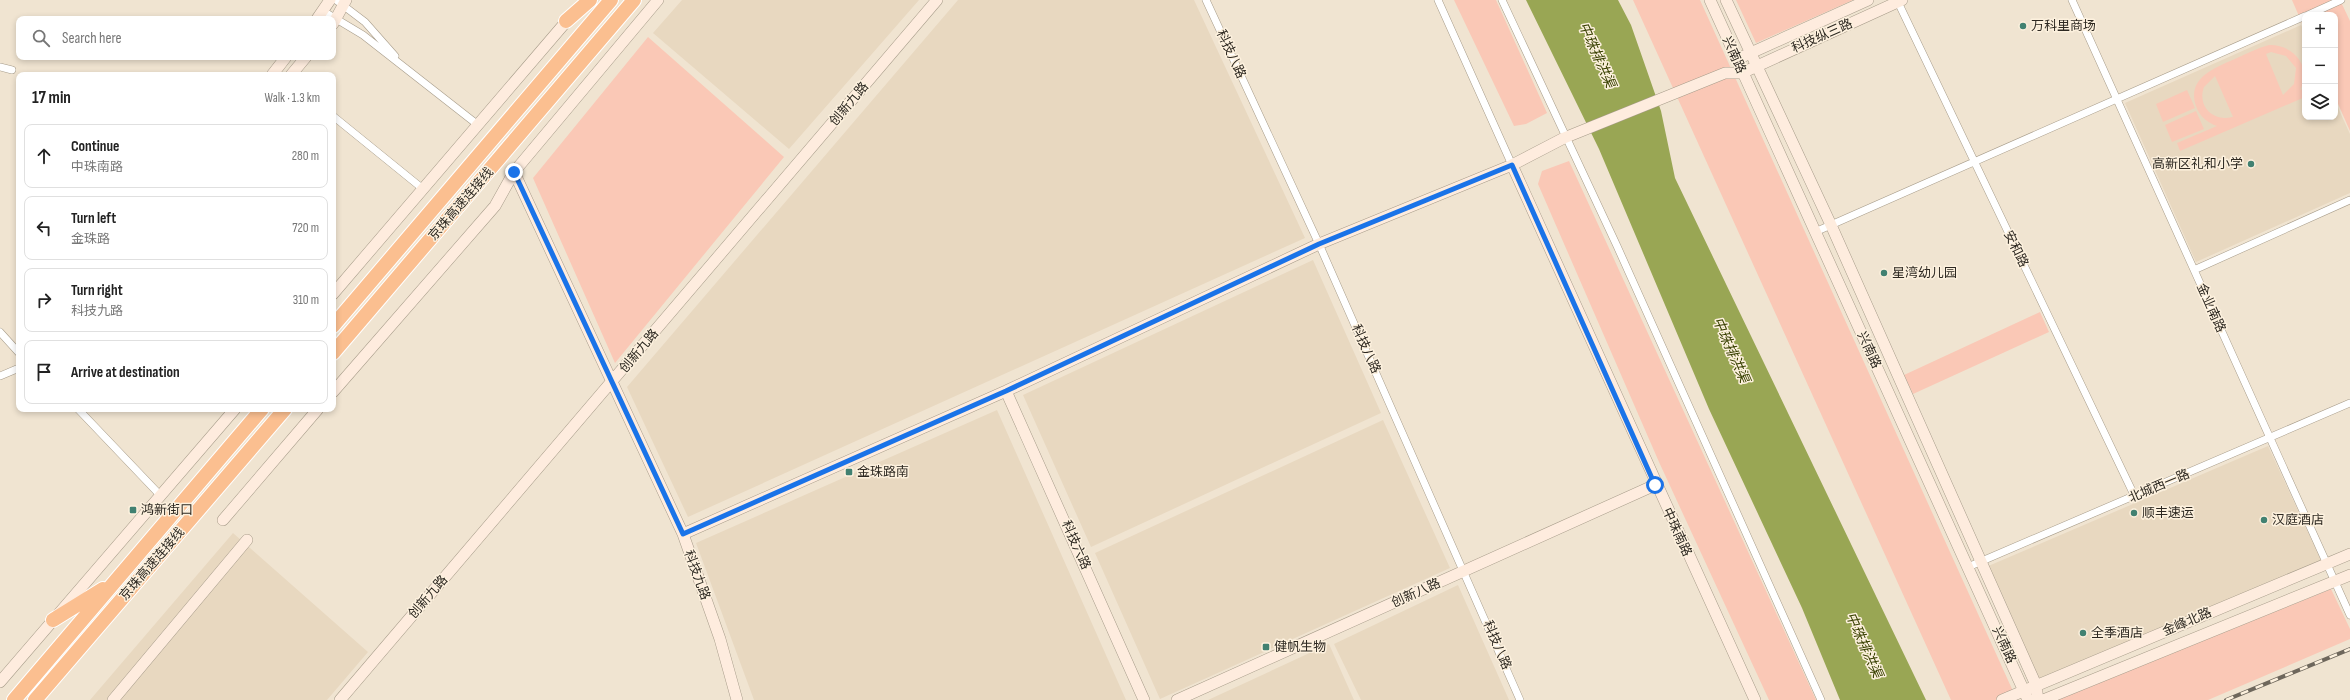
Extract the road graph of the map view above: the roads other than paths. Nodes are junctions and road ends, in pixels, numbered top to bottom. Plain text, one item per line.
1 (330, 0) edge
2 (584, 0) edge
3 (590, 0) edge
4 (611, 0) edge
5 (634, 0) edge
6 (658, 0) edge
7 (937, 0) edge
8 (1206, 0) edge
9 (1438, 0) edge
10 (1502, 0) edge
11 (1710, 0) edge
12 (1726, 0) edge
13 (1868, 0) edge
14 (2072, 0) edge
15 (2341, 0) edge
16 (1899, 1) edge
17 (342, 2) edge
18 (2315, 12) edge
19 (320, 15) edge
20 (2302, 17) edge
21 (336, 18) edge
22 (566, 21) junction
23 (336, 22) edge
24 (1750, 53) junction
25 (284, 60) edge
26 (304, 60) edge
27 (1736, 60) junction
28 (1756, 66) junction
29 (0, 67) edge
30 (408, 69) junction
31 (12, 70) dead end
32 (274, 72) edge
33 (294, 72) edge
34 (1725, 73) junction
35 (1742, 73) junction
36 (2117, 100) junction
37 (336, 118) edge
38 (478, 125) junction
39 (1564, 138) junction
40 (1974, 162) junction
41 (1512, 165) junction
42 (514, 172) junction
43 (423, 189) junction
44 (2350, 200) edge
45 (1831, 225) junction
46 (1815, 232) junction
47 (1319, 244) junction
48 (2194, 270) junction
49 (336, 290) edge
50 (336, 322) edge
51 (0, 332) edge
52 (336, 349) edge
53 (16, 350) edge
54 (16, 369) edge
55 (0, 376) edge
56 (611, 383) junction
57 (336, 389) edge
58 (1006, 391) junction
59 (2350, 403) edge
60 (81, 412) edge
61 (232, 412) edge
62 (259, 412) edge
63 (282, 412) edge
64 (315, 412) edge
65 (2270, 438) junction
66 (1655, 485) junction
67 (160, 496) junction
68 (2135, 496) junction
69 (223, 520) dead end
70 (683, 534) junction
71 (247, 540) dead end
72 (2350, 554) edge
73 (1980, 562) junction
74 (2327, 563) junction
75 (1968, 567) junction
76 (1464, 571) junction
77 (2350, 575) edge
78 (2334, 581) junction
79 (115, 582) junction
80 (2350, 615) edge
81 (53, 620) junction
82 (90, 636) junction
83 (0, 682) edge
84 (2036, 685) junction
85 (2026, 695) edge
86 (14, 700) edge
87 (35, 700) edge
88 (48, 700) edge
89 (113, 700) edge
90 (340, 700) edge
91 (737, 700) edge
92 (1144, 700) edge
93 (1177, 700) edge
94 (1520, 700) edge
95 (1755, 700) edge
96 (1821, 700) edge
97 (2002, 700) edge
98 (2038, 700) edge
99 (2043, 700) edge

1 - 19 street
2 - 22 street
3 - 22 highway
4 - 50 highway, 京珠高速连接线
5 - 52 highway, 京珠高速连接线
6 - 42 street
7 - 56 street, 创新九路
8 - 47 street, 科技八路
9 - 41 street
10 - 39 street
11 - 27 street, 兴南路
12 - 24 street, 兴南路
13 - 24 street, 科技纵三路
14 - 36 street, 金业南路
15 - 18 street
16 - 28 street, 科技纵三路
16 - 40 street, 安和路
17 - 21 street
17 - 30 street
20 - 36 street
22 - 38 street
23 - 30 street
24 - 27 street, 科技纵三路
24 - 28 street, 兴南路
25 - 32 street
26 - 33 street
27 - 34 street
27 - 35 street, 兴南路
28 - 35 street, 科技纵三路
28 - 45 street, 兴南路
29 - 31 street
30 - 38 street
34 - 35 street
34 - 39 street
35 - 46 street, 兴南路
36 - 40 street
36 - 48 street, 金业南路
37 - 43 street
38 - 43 street
39 - 41 street
39 - 96 street
40 - 45 street
40 - 68 street, 安和路
41 - 47 street
41 - 66 street, 中珠南路
42 - 56 street, 科技九路
42 - 57 street
43 - 49 street
44 - 48 street
45 - 46 street
45 - 73 street, 兴南路
46 - 75 street, 兴南路
47 - 58 street
47 - 76 street, 科技八路
48 - 65 street, 金业南路
51 - 53 street
54 - 55 street
56 - 70 street, 科技九路
56 - 90 street, 创新九路
58 - 70 street
58 - 92 street, 科技六路
59 - 65 street, 北城西一路
60 - 67 street
61 - 67 street
62 - 79 highway, 京珠高速连接线
63 - 82 highway, 京珠高速连接线
64 - 69 street
65 - 68 street, 北城西一路
65 - 74 street, 金业南路
66 - 76 street, 创新八路
66 - 95 street, 中珠南路
67 - 81 street
68 - 73 street, 北城西一路
70 - 91 street, 科技九路
71 - 89 street
72 - 74 street, 金峰北路
73 - 75 street, 北城西一路
73 - 84 street, 兴南路
74 - 78 street, 金业南路
74 - 84 street, 金峰北路
75 - 85 street, 兴南路
76 - 93 street, 创新八路
76 - 94 street, 科技八路
77 - 78 street, 金峰北路
78 - 80 street, 金业南路
78 - 99 street, 金峰北路
79 - 81 highway
79 - 86 highway, 京珠高速连接线
81 - 83 street
82 - 87 highway, 京珠高速连接线
82 - 88 highway
84 - 85 street, 金峰北路
84 - 98 street, 兴南路
85 - 97 street, 金峰北路

